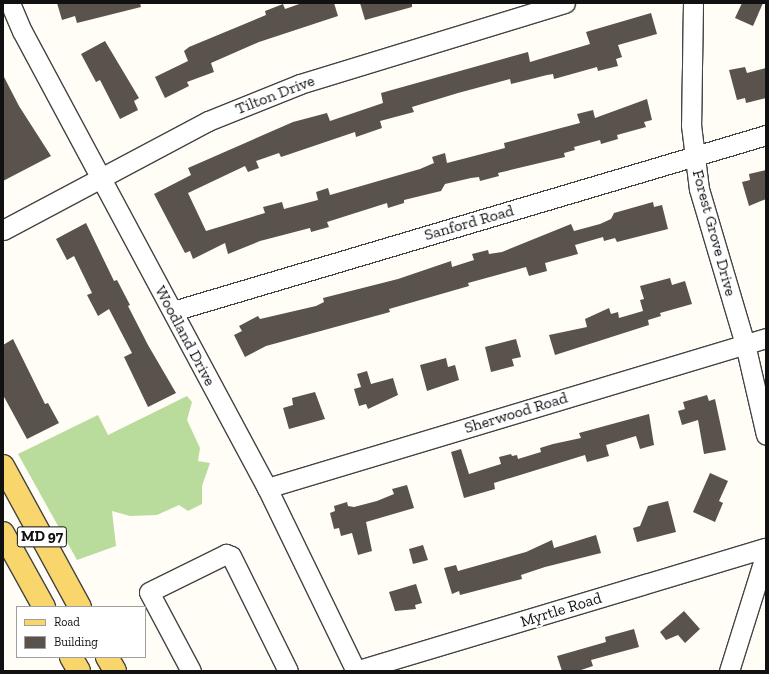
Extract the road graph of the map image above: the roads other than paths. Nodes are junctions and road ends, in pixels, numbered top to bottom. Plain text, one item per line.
1 (10, 3) edge
2 (565, 3) edge
3 (693, 3) edge
4 (766, 135) edge
5 (694, 157) junction
6 (99, 177) junction
7 (3, 230) edge
8 (172, 311) junction
9 (766, 338) edge
10 (745, 344) junction
11 (766, 435) edge
12 (3, 466) edge
13 (267, 488) junction
14 (3, 533) edge
15 (766, 548) edge
16 (766, 553) edge
17 (43, 606) edge
18 (79, 606) edge
19 (72, 658) edge
20 (108, 658) edge
21 (188, 670) edge
22 (79, 671) edge
23 (115, 671) edge
24 (288, 671) edge
25 (356, 671) edge
26 (729, 671) edge

1 - 6 street, Woodland Drive
2 - 6 street, Tilton Drive
3 - 5 street, Forest Grove Drive
4 - 5 street, Sanford Road
5 - 8 street, Sanford Road
5 - 10 street, Forest Grove Drive
6 - 7 street, Tilton Drive
6 - 8 street, Woodland Drive
8 - 13 street, Woodland Drive
9 - 10 street, Sherwood Road
10 - 11 street, Forest Grove Drive
10 - 13 street, Sherwood Road
12 - 18 main road, MD 97
13 - 25 street, Woodland Drive
14 - 17 main road, MD 97
15 - 25 street, Myrtle Road
16 - 26 street
19 - 22 main road
20 - 23 main road
21 - 24 street

